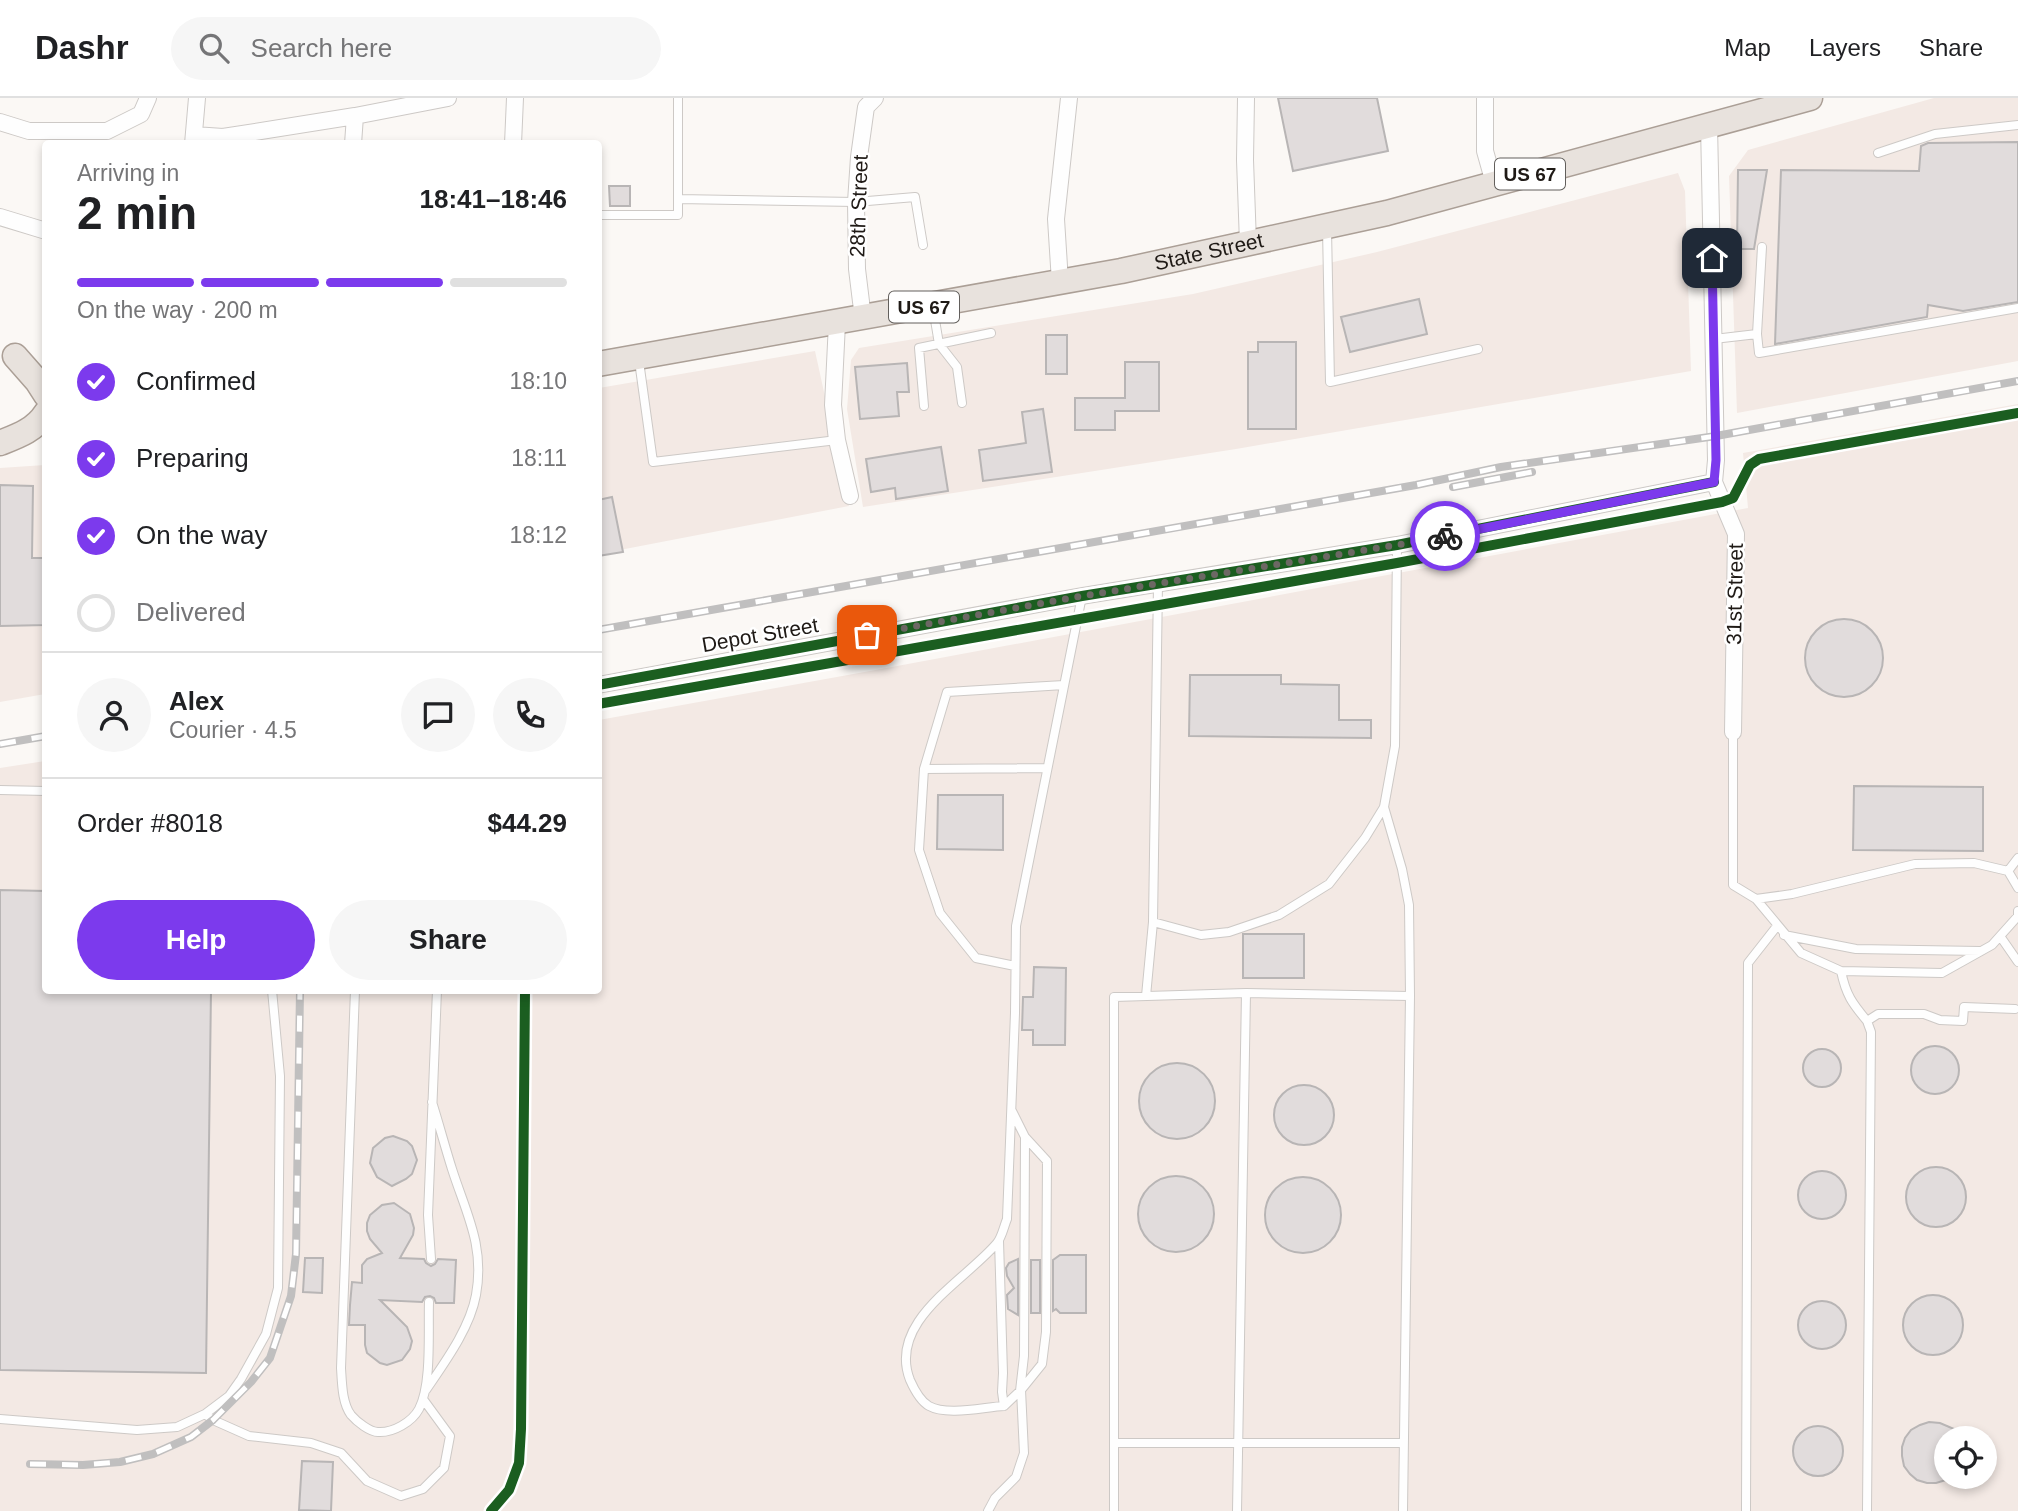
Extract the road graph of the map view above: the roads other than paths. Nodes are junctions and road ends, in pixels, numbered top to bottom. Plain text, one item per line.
1 (148, 98) edge
2 (197, 98) edge
3 (448, 98) edge
4 (515, 98) edge
5 (678, 98) edge
6 (875, 98) edge
7 (1069, 98) edge
8 (1246, 98) edge
9 (1485, 98) edge
10 (1810, 98) edge
11 (355, 116) junction
12 (0, 122) edge
13 (1709, 125) junction
14 (2018, 125) edge
15 (194, 139) edge
16 (354, 140) edge
17 (513, 140) edge
18 (1878, 153) dead end
19 (1494, 183) junction
20 (678, 199) junction
21 (856, 202) junction
22 (602, 215) edge
23 (0, 217) edge
24 (1327, 226) junction
25 (42, 230) edge
26 (1248, 243) junction
27 (923, 245) dead end
28 (1762, 247) dead end
29 (1060, 282) junction
30 (933, 305) junction
31 (2018, 308) edge
32 (2002, 311) junction
33 (2018, 315) edge
34 (863, 318) junction
35 (837, 323) junction
36 (991, 333) dead end
37 (1757, 334) junction
38 (1714, 339) junction
39 (939, 344) junction
40 (1478, 349) dead end
41 (8, 351) edge
42 (638, 358) junction
43 (602, 363) edge
44 (42, 365) edge
45 (42, 389) edge
46 (962, 403) dead end
47 (924, 406) dead end
48 (42, 417) edge
49 (837, 440) junction
50 (42, 441) edge
51 (0, 443) edge
52 (1714, 482) junction
53 (850, 496) dead end
54 (1397, 545) junction
55 (1158, 584) junction
56 (1082, 596) junction
57 (602, 684) edge
58 (1064, 685) junction
59 (1734, 732) joint
60 (1047, 768) junction
61 (924, 769) junction
62 (0, 790) edge
63 (42, 791) edge
64 (1384, 807) junction
65 (2018, 858) edge
66 (2008, 871) junction
67 (2018, 888) edge
68 (1755, 899) junction
69 (2018, 911) edge
70 (1153, 922) junction
71 (1777, 926) junction
72 (1784, 935) junction
73 (2000, 936) junction
74 (1981, 951) junction
75 (2018, 962) edge
76 (1016, 966) junction
77 (1841, 971) junction
78 (1246, 993) junction
79 (272, 994) edge
80 (355, 994) edge
81 (437, 994) edge
82 (1146, 996) junction
83 (1410, 996) junction
84 (2015, 1009) dead end
85 (1867, 1021) junction
86 (432, 1102) junction
87 (1011, 1109) junction
88 (1025, 1137) junction
89 (999, 1241) junction
90 (430, 1259) dead end
91 (429, 1302) dead end
92 (426, 1390) junction
93 (1021, 1390) junction
94 (423, 1399) junction
95 (1004, 1406) junction
96 (205, 1414) junction
97 (0, 1419) edge
98 (1115, 1443) junction
99 (1238, 1443) junction
100 (1404, 1443) junction
101 (988, 1511) edge
102 (1114, 1511) edge
103 (1237, 1511) edge
104 (1403, 1511) edge
105 (1746, 1511) edge
106 (1867, 1511) edge

1 - 12 street
2 - 15 street
3 - 11 street
4 - 17 street
5 - 20 lane
6 - 21 street, 28th Street
7 - 29 street
8 - 26 street
9 - 19 street
10 - 13 main road, State Street / US 67
11 - 15 street
11 - 16 street
13 - 19 main road, State Street / US 67
13 - 38 street, 31st Street
14 - 18 lane
19 - 24 main road, State Street / US 67
20 - 21 lane
20 - 22 lane
21 - 27 lane
21 - 34 street, 28th Street
23 - 25 street
24 - 26 main road, State Street / US 67
24 - 40 lane
26 - 29 main road, State Street / US 67
28 - 37 lane
29 - 30 main road, State Street / US 67
30 - 34 main road, State Street / US 67
30 - 39 lane
31 - 32 lane
32 - 33 lane
32 - 37 lane
34 - 35 main road, State Street / US 67
35 - 42 main road, State Street / US 67
35 - 49 street
36 - 39 lane
37 - 38 lane
38 - 52 street, 31st Street
39 - 46 lane
39 - 47 lane
41 - 44 main road
41 - 45 main road
42 - 43 main road, State Street / US 67
42 - 49 lane
48 - 51 main road
49 - 53 street
50 - 51 main road
52 - 54 street, Depot Street
52 - 59 street, 31st Street
54 - 55 street, Depot Street
54 - 64 lane
55 - 56 street, Depot Street
55 - 70 lane
56 - 57 street, Depot Street
56 - 58 lane
58 - 60 lane
58 - 61 lane
59 - 68 lane
60 - 61 lane
60 - 76 lane
61 - 76 lane
62 - 63 lane
64 - 70 lane
64 - 83 lane
65 - 66 lane
66 - 67 lane
66 - 68 lane
68 - 71 lane
69 - 73 lane
70 - 82 lane
71 - 72 lane
71 - 105 lane
72 - 74 lane
72 - 77 lane
73 - 74 lane
73 - 75 lane
74 - 77 lane
76 - 87 lane
77 - 85 lane
78 - 82 lane
78 - 83 lane
78 - 99 lane
79 - 96 lane
80 - 94 lane
81 - 86 lane
82 - 98 lane
83 - 100 lane
84 - 85 lane
85 - 106 lane
86 - 90 lane
86 - 92 lane
87 - 88 lane
87 - 89 lane
88 - 93 lane
88 - 93 lane
89 - 95 lane
89 - 95 lane
91 - 92 lane
92 - 94 lane
93 - 95 lane
93 - 101 lane
94 - 96 lane
96 - 97 lane
98 - 99 lane
98 - 102 lane
99 - 100 lane
99 - 103 lane
100 - 104 lane

